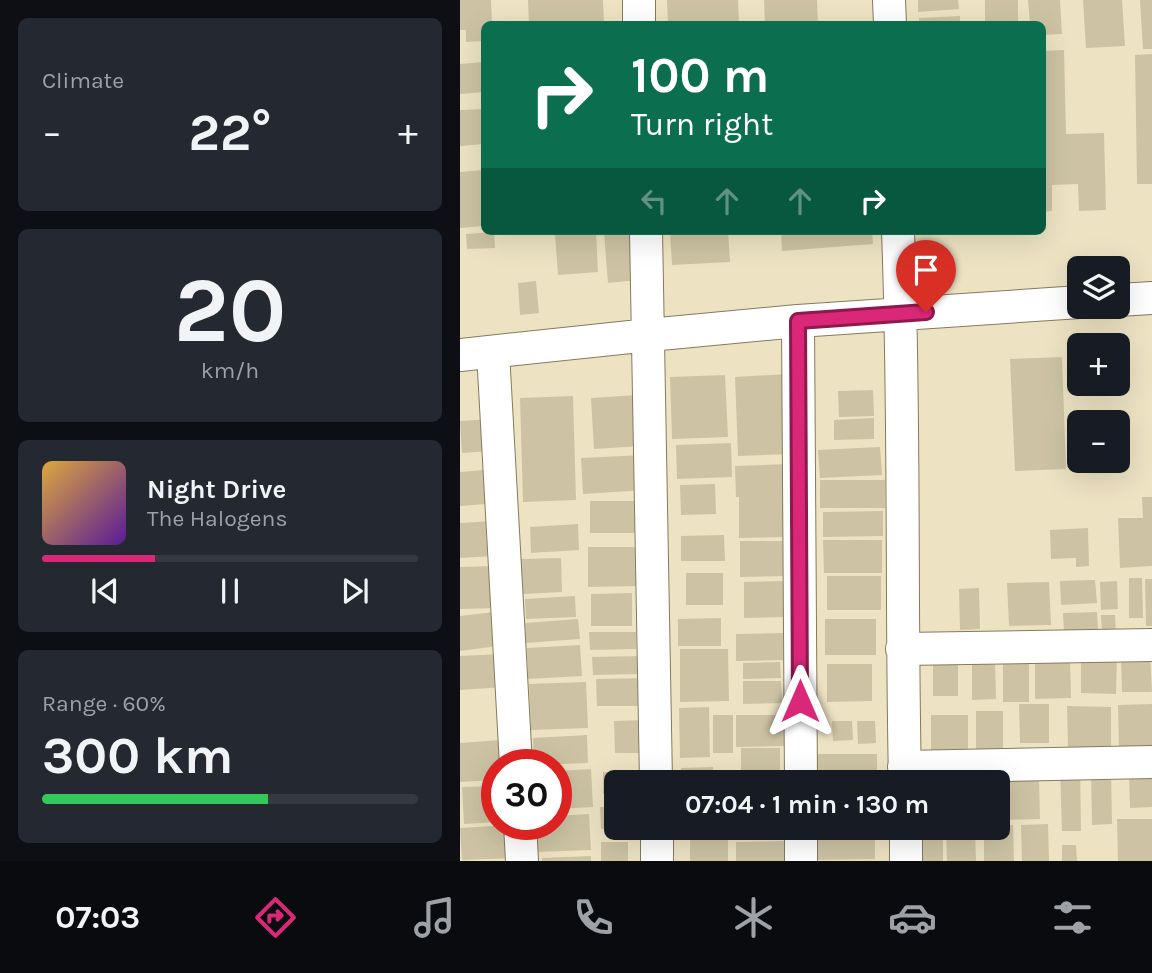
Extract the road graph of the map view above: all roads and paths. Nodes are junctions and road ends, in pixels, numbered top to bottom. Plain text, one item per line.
1 (639, 0) edge
2 (889, 0) edge
3 (640, 21) edge
4 (890, 21) edge
5 (646, 235) edge
6 (898, 235) edge
7 (1152, 298) edge
8 (1130, 299) edge
9 (1067, 303) edge
10 (901, 313) junction
11 (798, 321) junction
12 (649, 335) junction
13 (493, 352) junction
14 (460, 355) edge
15 (1152, 645) edge
16 (902, 649) junction
17 (515, 749) edge
18 (1152, 762) edge
19 (656, 770) edge
20 (801, 770) edge
21 (904, 770) edge
22 (999, 770) edge
23 (521, 840) edge
24 (657, 840) edge
25 (801, 840) edge
26 (906, 840) edge
27 (522, 861) edge
28 (658, 861) edge
29 (801, 861) edge
30 (906, 861) edge

1 - 3 street
2 - 4 street
5 - 12 street
6 - 10 street
7 - 8 street
9 - 10 street
10 - 11 street
10 - 16 street
11 - 12 street
11 - 20 street
12 - 13 street
12 - 19 street
13 - 14 street
13 - 17 street
15 - 16 street
16 - 21 street
18 - 22 street
23 - 27 street
24 - 28 street
25 - 29 street
26 - 30 street

